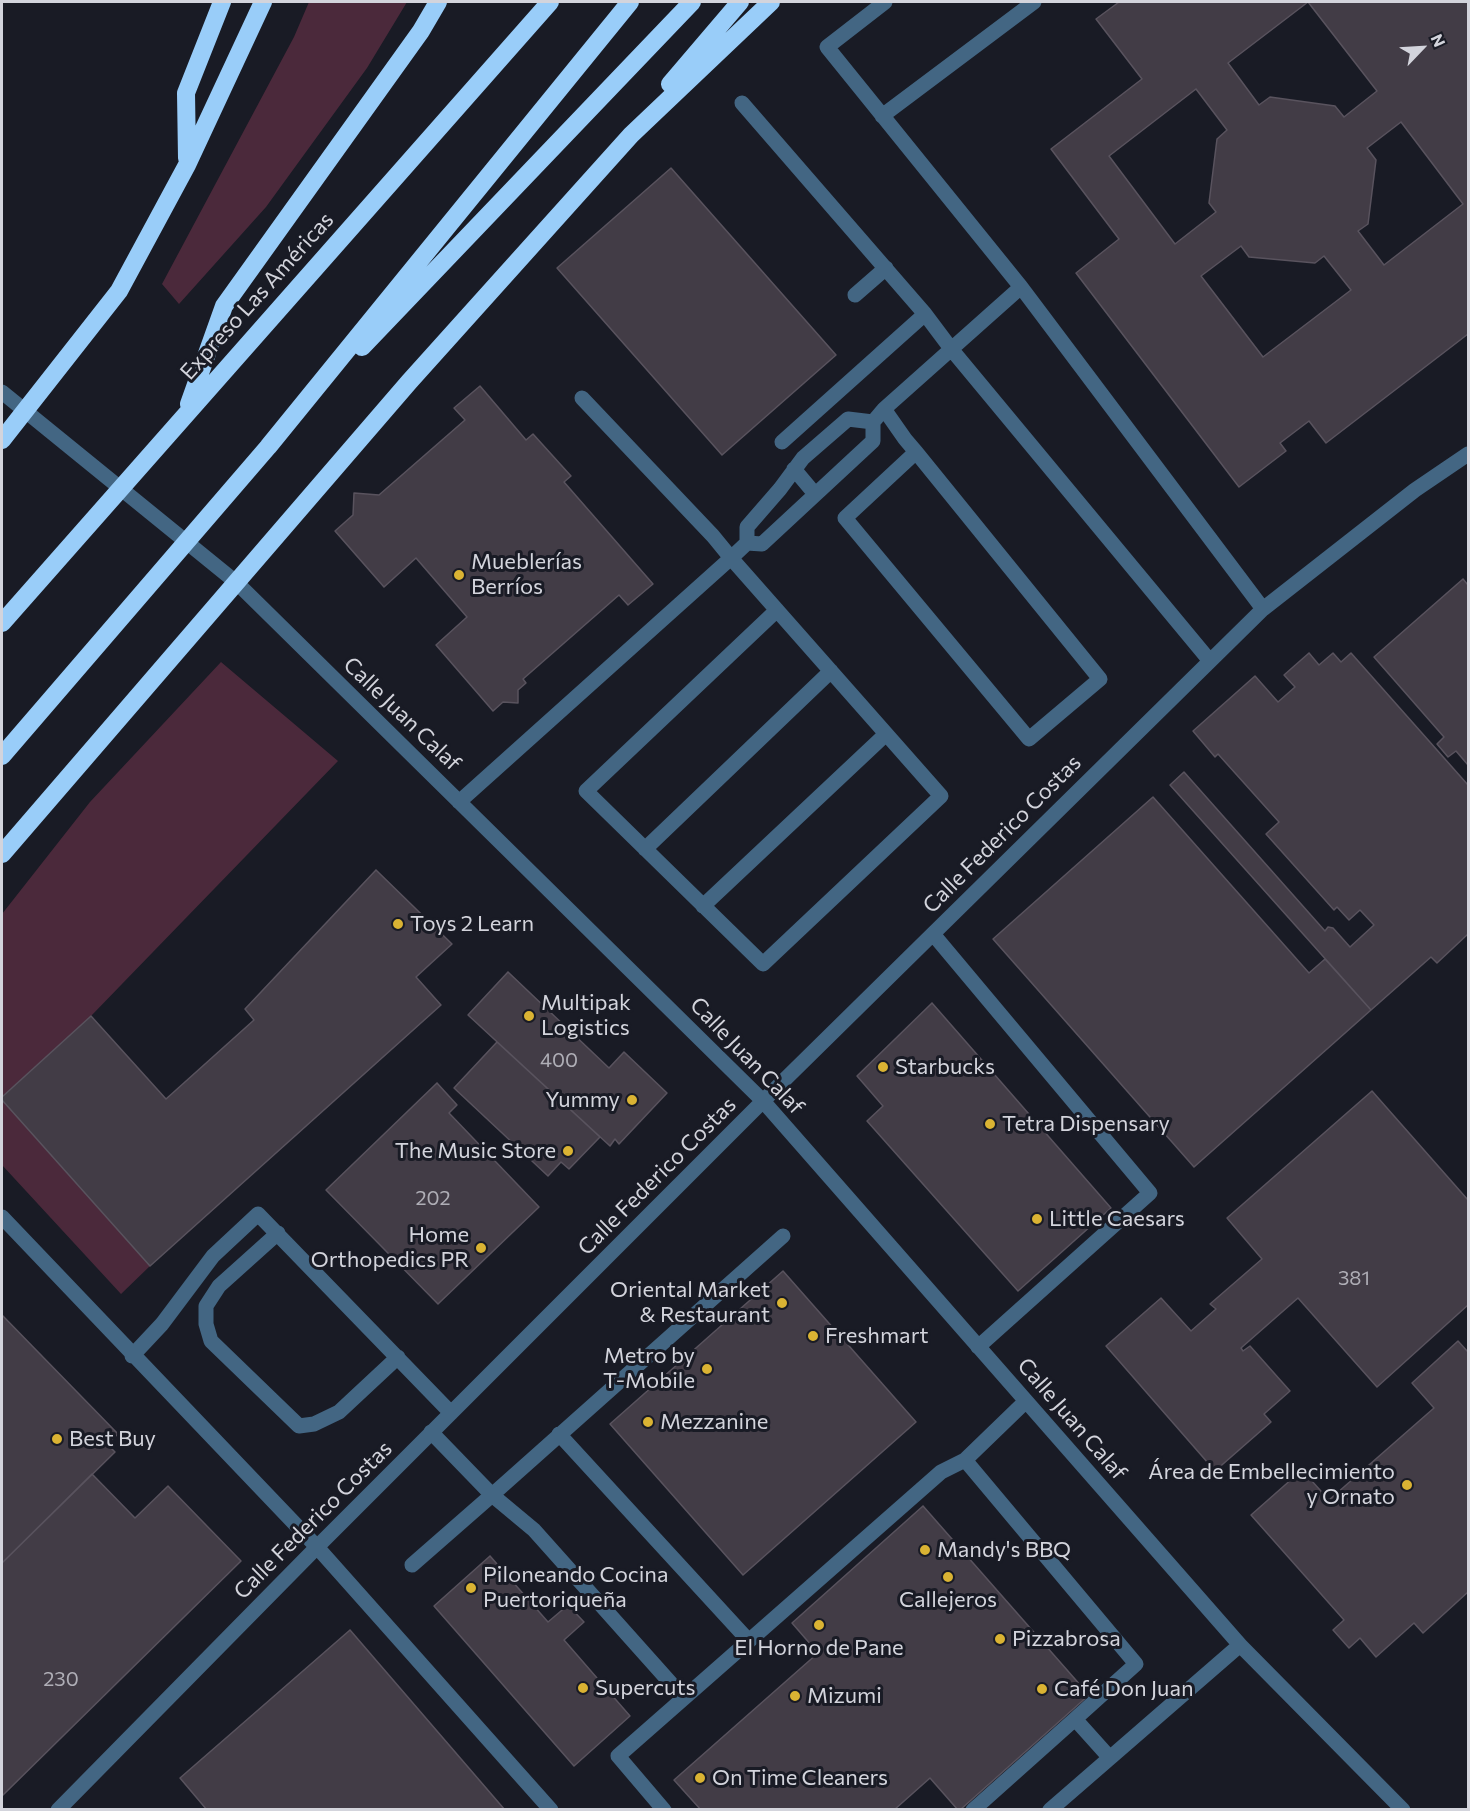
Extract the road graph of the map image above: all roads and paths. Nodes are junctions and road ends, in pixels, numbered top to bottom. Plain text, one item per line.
1 (222, 2) edge
2 (263, 2) edge
3 (438, 2) edge
4 (550, 2) edge
5 (630, 2) edge
6 (692, 2) edge
7 (740, 2) edge
8 (771, 2) edge
9 (885, 2) edge
10 (1034, 2) edge
11 (742, 103) dead end
12 (882, 116) junction
13 (631, 135) junction
14 (187, 165) junction
15 (886, 268) junction
16 (1022, 287) junction
17 (855, 295) dead end
18 (925, 314) junction
19 (952, 350) junction
20 (2, 392) edge
21 (582, 398) dead end
22 (884, 409) junction
23 (185, 414) junction
24 (873, 422) junction
25 (2, 440) edge
26 (782, 442) dead end
27 (268, 447) junction
28 (916, 452) junction
29 (1468, 454) edge
30 (794, 469) junction
31 (815, 494) junction
32 (747, 543) junction
33 (731, 558) junction
34 (237, 584) junction
35 (1263, 609) junction
36 (777, 610) junction
37 (2, 623) edge
38 (1210, 661) junction
39 (831, 671) junction
40 (886, 734) junction
41 (2, 756) edge
42 (459, 802) junction
43 (645, 849) junction
44 (2, 854) edge
45 (703, 906) junction
46 (933, 934) junction
47 (763, 1101) junction
48 (2, 1217) edge
49 (278, 1233) junction
50 (783, 1236) dead end
51 (978, 1347) junction
52 (132, 1356) junction
53 (398, 1357) junction
54 (1026, 1401) junction
55 (451, 1413) junction
56 (431, 1432) junction
57 (559, 1434) junction
58 (965, 1461) junction
59 (492, 1495) junction
60 (317, 1547) junction
61 (412, 1565) dead end
62 (749, 1641) junction
63 (1240, 1645) junction
64 (684, 1698) junction
65 (1075, 1719) junction
66 (1110, 1758) junction
67 (58, 1809) edge
68 (551, 1809) edge
69 (664, 1809) edge
70 (973, 1809) edge
71 (1050, 1809) edge
72 (1403, 1809) edge

1 - 14 highway
2 - 14 highway
3 - 23 highway
4 - 23 highway, Expreso Las Américas
5 - 27 highway
6 - 27 highway
7 - 13 highway
8 - 13 highway
9 - 12 street
10 - 12 street
11 - 15 street
12 - 16 street
13 - 34 highway
14 - 25 highway
15 - 17 street
15 - 18 street
16 - 19 street
16 - 35 street
18 - 19 street
18 - 26 street
19 - 22 street
19 - 38 street
20 - 34 street, Calle Juan Calaf
21 - 33 street
22 - 24 street
22 - 28 street
23 - 37 highway, Expreso Las Américas
24 - 30 street
24 - 31 street
27 - 41 highway
28 - 28 street
29 - 35 street, Calle Federico Costas
30 - 31 street
30 - 32 street
31 - 32 street
32 - 33 street
33 - 36 street
33 - 42 street
34 - 42 street, Calle Juan Calaf
34 - 44 highway
35 - 38 street, Calle Federico Costas
36 - 39 street
36 - 43 street
38 - 46 street, Calle Federico Costas
39 - 40 street
39 - 43 street
40 - 45 street
40 - 45 street
42 - 47 street, Calle Juan Calaf
43 - 45 street
46 - 47 street, Calle Federico Costas
46 - 51 street
47 - 51 street, Calle Juan Calaf
47 - 55 street, Calle Federico Costas
48 - 52 street
49 - 52 street
49 - 53 street
49 - 53 street
50 - 57 street
51 - 54 street, Calle Juan Calaf
52 - 60 street
53 - 55 street
54 - 58 street
54 - 63 street, Calle Juan Calaf
55 - 56 street, Calle Federico Costas
56 - 59 street
56 - 60 street, Calle Federico Costas
57 - 59 street
57 - 62 street
58 - 62 street
58 - 65 street
59 - 61 street
59 - 64 street
60 - 67 street, Calle Federico Costas
60 - 68 street
62 - 64 street
63 - 66 street
63 - 72 street, Calle Juan Calaf
64 - 69 street
65 - 66 street
65 - 70 street
66 - 71 street

